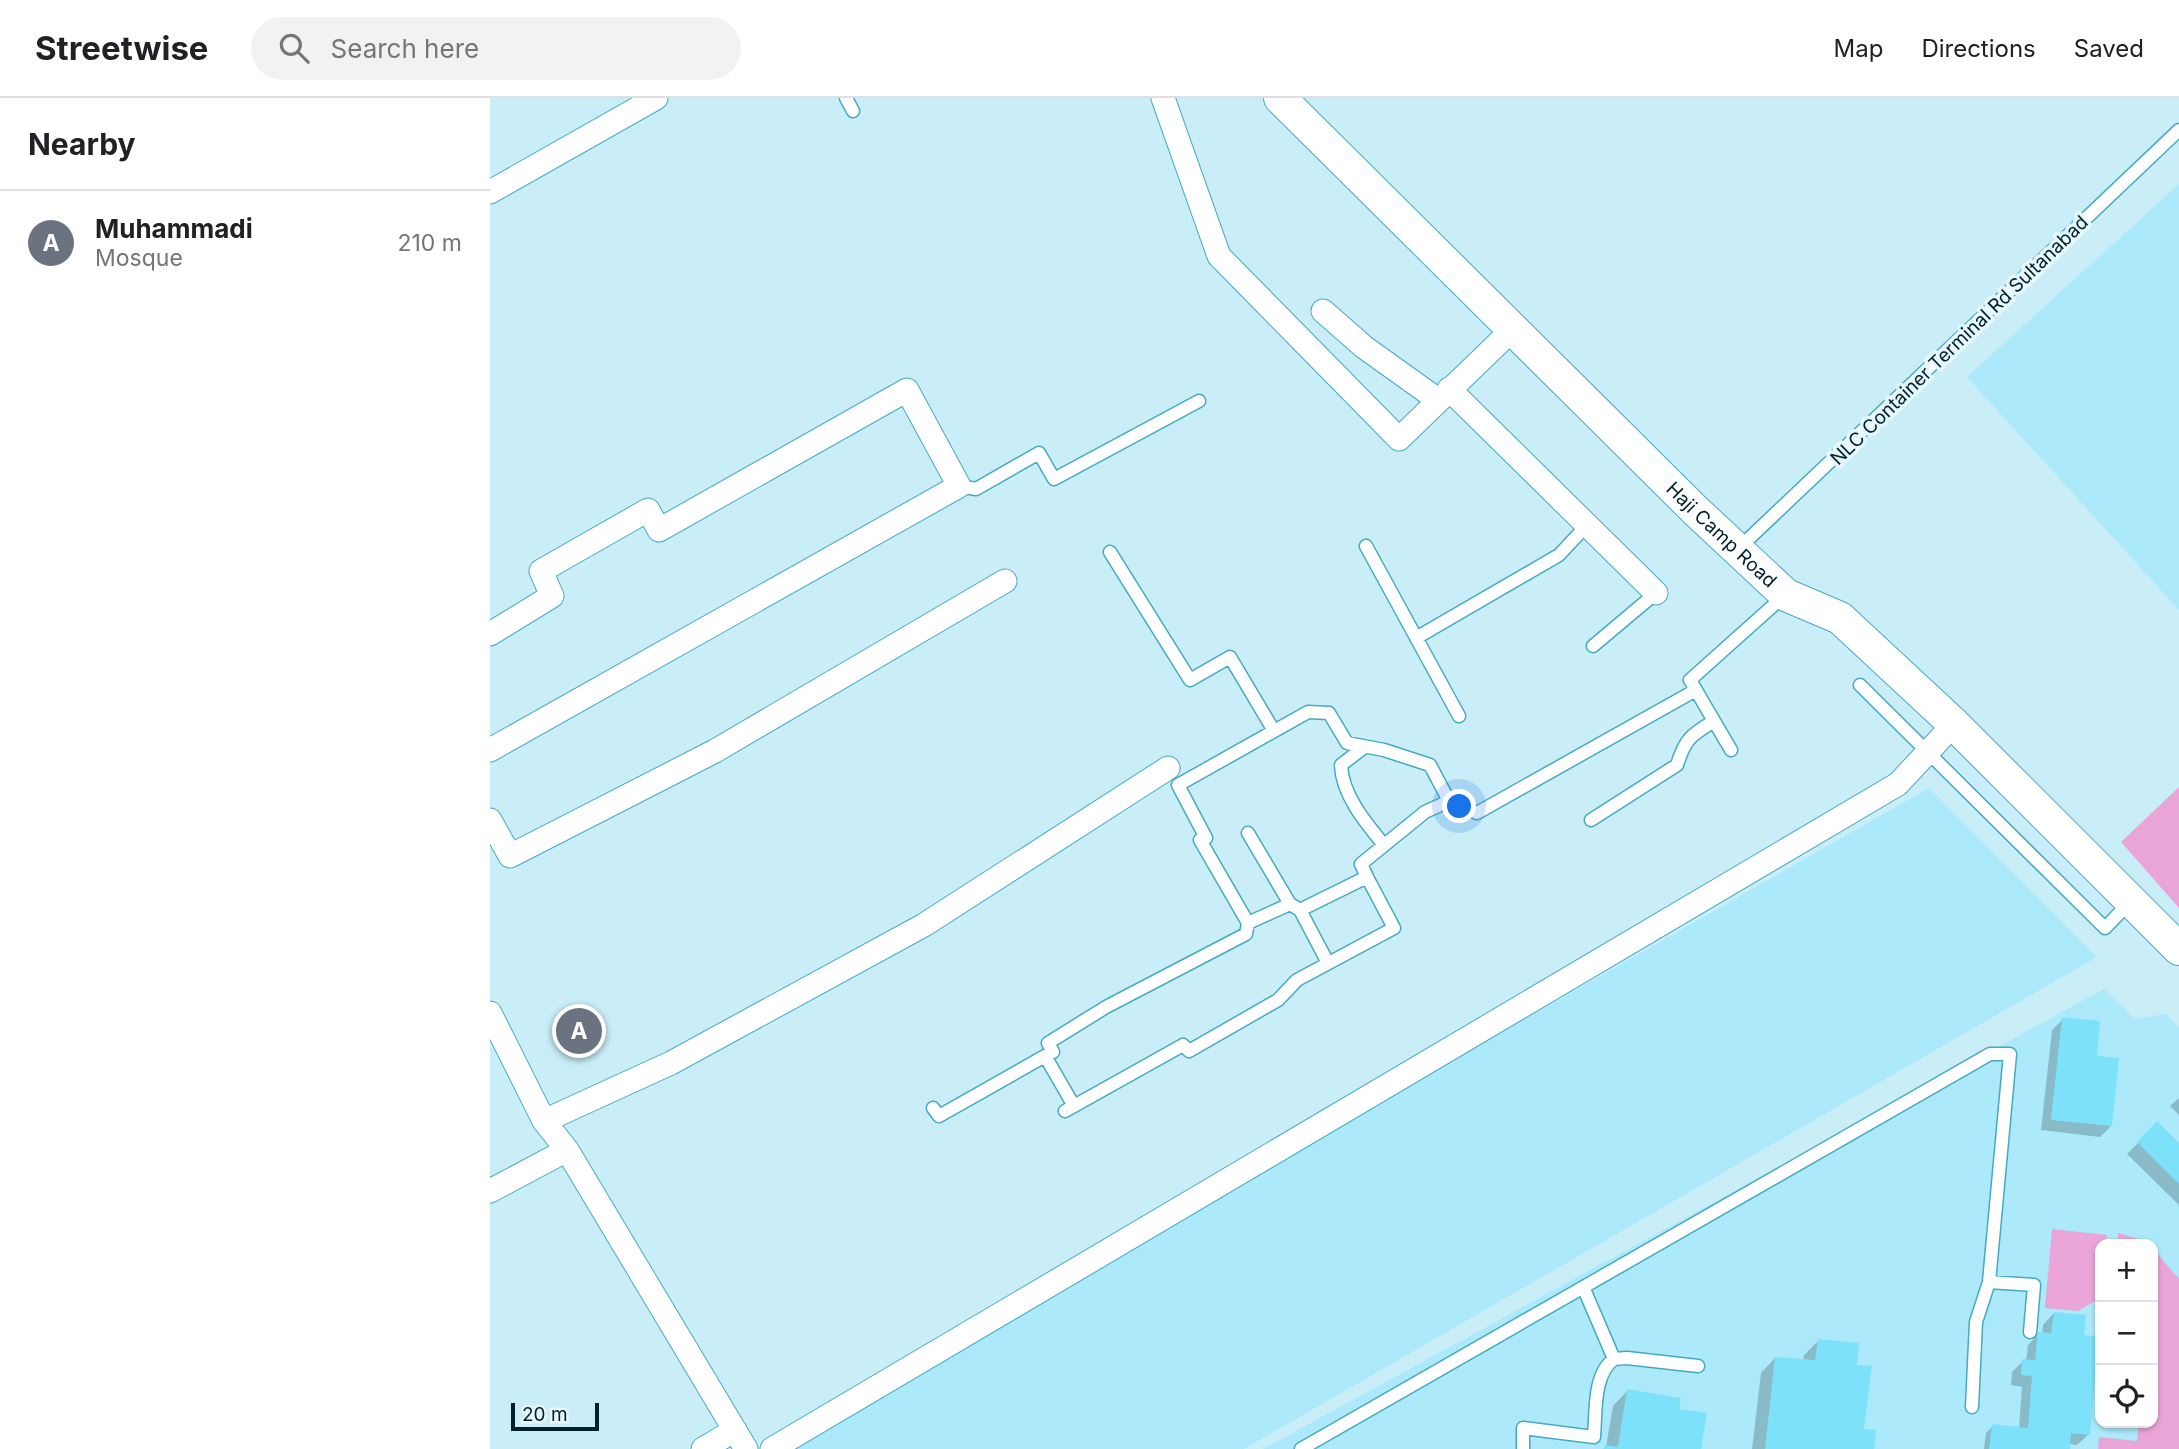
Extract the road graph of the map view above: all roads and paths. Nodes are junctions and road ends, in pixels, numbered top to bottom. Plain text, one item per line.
1 (656, 98) edge
2 (846, 98) edge
3 (1163, 98) edge
4 (1280, 98) edge
5 (621, 106) edge
6 (853, 111) dead end
7 (2179, 130) edge
8 (490, 192) edge
9 (1323, 311) dead end
10 (1513, 329) junction
11 (1444, 395) junction
12 (1199, 401) dead end
13 (959, 486) junction
14 (1587, 525) junction
15 (1367, 546) dead end
16 (1738, 549) junction
17 (1110, 552) dead end
18 (1005, 581) dead end
19 (1656, 593) joint
20 (1786, 595) junction
21 (490, 634) edge
22 (1416, 638) junction
23 (1593, 646) dead end
24 (1860, 685) dead end
25 (1696, 690) junction
26 (1459, 716) dead end
27 (1714, 721) junction
28 (1954, 724) junction
29 (1274, 731) junction
30 (1363, 748) junction
31 (490, 750) edge
32 (1731, 750) dead end
33 (1926, 754) junction
34 (1168, 768) dead end
35 (1449, 801) junction
36 (490, 820) edge
37 (1591, 820) dead end
38 (1248, 833) dead end
39 (1384, 845) junction
40 (1367, 877) junction
41 (2131, 901) junction
42 (1295, 907) junction
43 (1248, 923) junction
44 (2179, 948) edge
45 (1328, 963) junction
46 (492, 1019) edge
47 (1045, 1056) junction
48 (933, 1108) dead end
49 (544, 1121) junction
50 (567, 1150) junction
51 (490, 1191) edge
52 (1989, 1283) junction
53 (1584, 1289) junction
54 (2030, 1332) dead end
55 (1614, 1359) junction
56 (1698, 1366) dead end
57 (1972, 1407) dead end
58 (741, 1439) edge
59 (703, 1449) edge
60 (772, 1449) edge
61 (1301, 1449) edge
62 (1523, 1449) edge

1 - 5 street
2 - 6 lane
3 - 11 street
4 - 10 street, Haji Camp Road
5 - 8 street
7 - 16 lane, NLC Container Terminal Rd Sultanabad
9 - 11 street
10 - 11 street
10 - 16 street, Haji Camp Road
11 - 14 street
12 - 13 lane
13 - 21 street
13 - 31 street
14 - 19 street
14 - 22 lane
15 - 22 lane
16 - 20 street, Haji Camp Road
17 - 29 lane
18 - 36 street
19 - 23 lane
20 - 25 lane
20 - 28 street, Haji Camp Road
22 - 26 lane
24 - 33 lane
25 - 27 lane
25 - 35 lane
27 - 32 lane
27 - 37 lane
28 - 33 street
28 - 41 street, Haji Camp Road
29 - 30 lane
29 - 43 lane
30 - 35 lane
30 - 39 lane
33 - 41 lane
33 - 60 street
34 - 49 street
35 - 39 lane
38 - 42 lane
39 - 40 lane
40 - 42 lane
40 - 45 lane
41 - 44 street, Haji Camp Road
42 - 43 lane
42 - 45 lane
43 - 47 lane
45 - 47 lane
46 - 49 street
47 - 48 lane
49 - 50 street
50 - 51 street
50 - 58 street
52 - 53 lane
52 - 54 lane
52 - 57 lane
53 - 55 lane
53 - 61 lane
55 - 56 lane
55 - 62 lane
58 - 59 street

